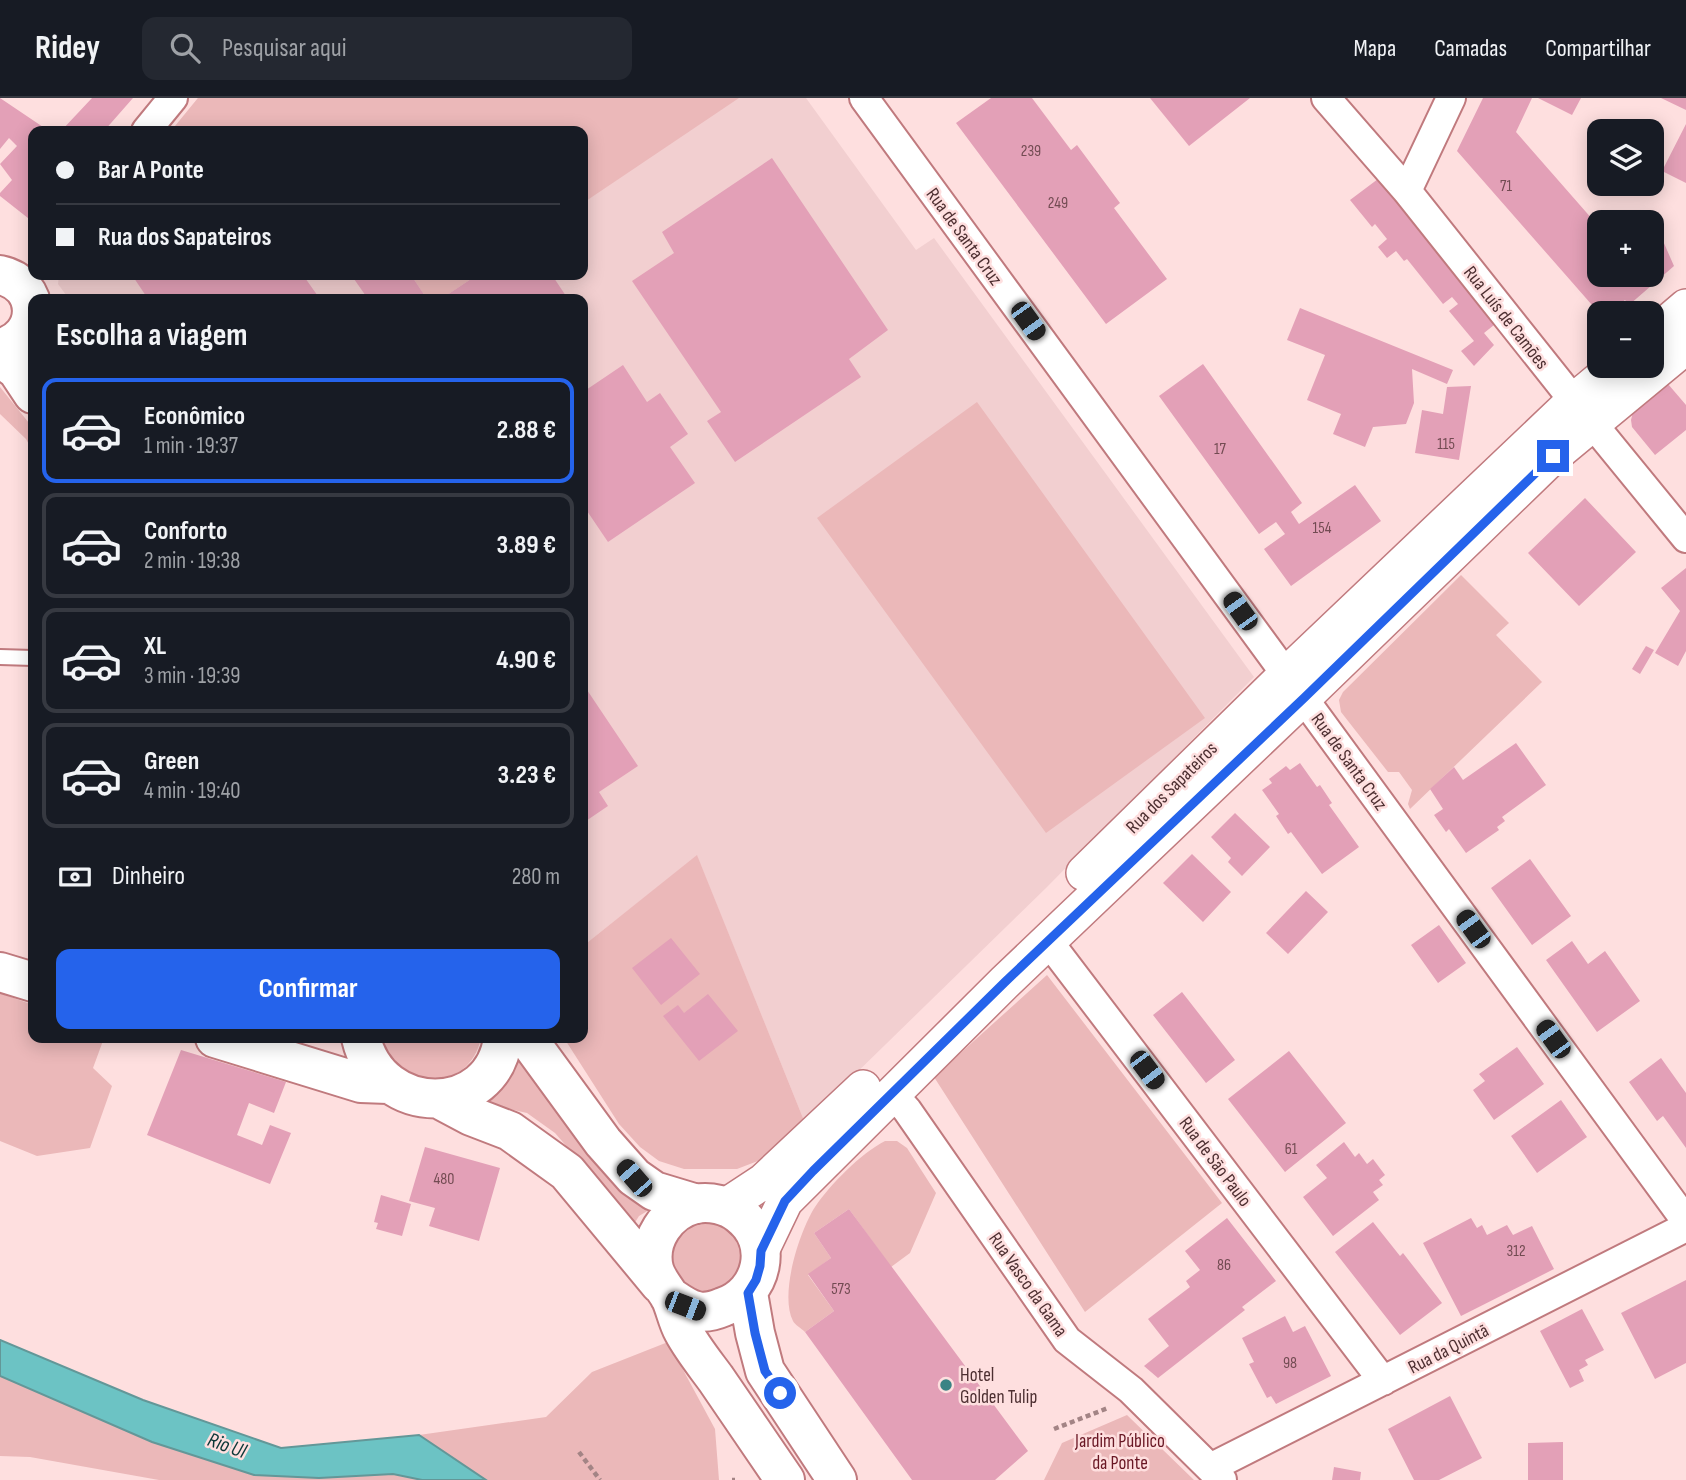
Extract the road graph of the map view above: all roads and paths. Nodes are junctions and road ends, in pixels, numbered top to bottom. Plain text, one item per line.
1 (173, 98) edge
2 (864, 98) edge
3 (1326, 98) edge
4 (1451, 98) edge
5 (150, 126) edge
6 (1407, 191) junction
7 (17, 289) edge
8 (1686, 307) edge
9 (1664, 326) edge
10 (1686, 346) edge
11 (0, 348) edge
12 (0, 357) edge
13 (1607, 378) edge
14 (28, 386) edge
15 (1583, 412) junction
16 (1686, 538) edge
17 (0, 657) edge
18 (28, 658) edge
19 (1296, 686) junction
20 (1048, 941) junction
21 (0, 947) edge
22 (28, 955) edge
23 (0, 972) edge
24 (28, 980) edge
25 (231, 1043) edge
26 (363, 1043) edge
27 (501, 1043) edge
28 (531, 1043) edge
29 (388, 1084) junction
30 (891, 1093) junction
31 (439, 1099) junction
32 (711, 1205) junction
33 (1686, 1221) edge
34 (1686, 1227) edge
35 (761, 1251) junction
36 (664, 1290) junction
37 (748, 1293) junction
38 (1383, 1381) junction
39 (1117, 1402) dead end
40 (1054, 1429) dead end
41 (579, 1452) dead end
42 (1216, 1474) edge
43 (600, 1480) edge
44 (785, 1480) edge
45 (837, 1480) edge

1 - 5 street
2 - 19 street, Rua de Santa Cruz
3 - 6 street, Rua Luís de Camões
4 - 6 street
6 - 15 street, Rua Luís de Camões
7 - 11 main road
8 - 9 street
10 - 15 street, Rua dos Sapateiros
12 - 14 main road
13 - 15 street, Rua dos Sapateiros
15 - 16 street, Rua Luís de Camões
15 - 19 street, Rua dos Sapateiros
17 - 18 lane
19 - 20 street, Rua dos Sapateiros
19 - 32 street, Rua dos Sapateiros
19 - 33 street, Rua de Santa Cruz
20 - 30 street, Rua dos Sapateiros
20 - 38 street, Rua de São Paulo
21 - 22 main road
23 - 24 main road
25 - 29 main road
26 - 29 main road
27 - 31 main road
28 - 32 main road
29 - 31 main road
30 - 35 street, Rua dos Sapateiros
30 - 42 street, Rua Vasco da Gama
31 - 36 main road
32 - 35 main road
32 - 36 main road
34 - 38 street, Rua da Quintã
35 - 37 main road
36 - 37 main road
36 - 44 main road
37 - 45 main road
38 - 42 street, Rua da Quintã
39 - 40 path
41 - 43 path

